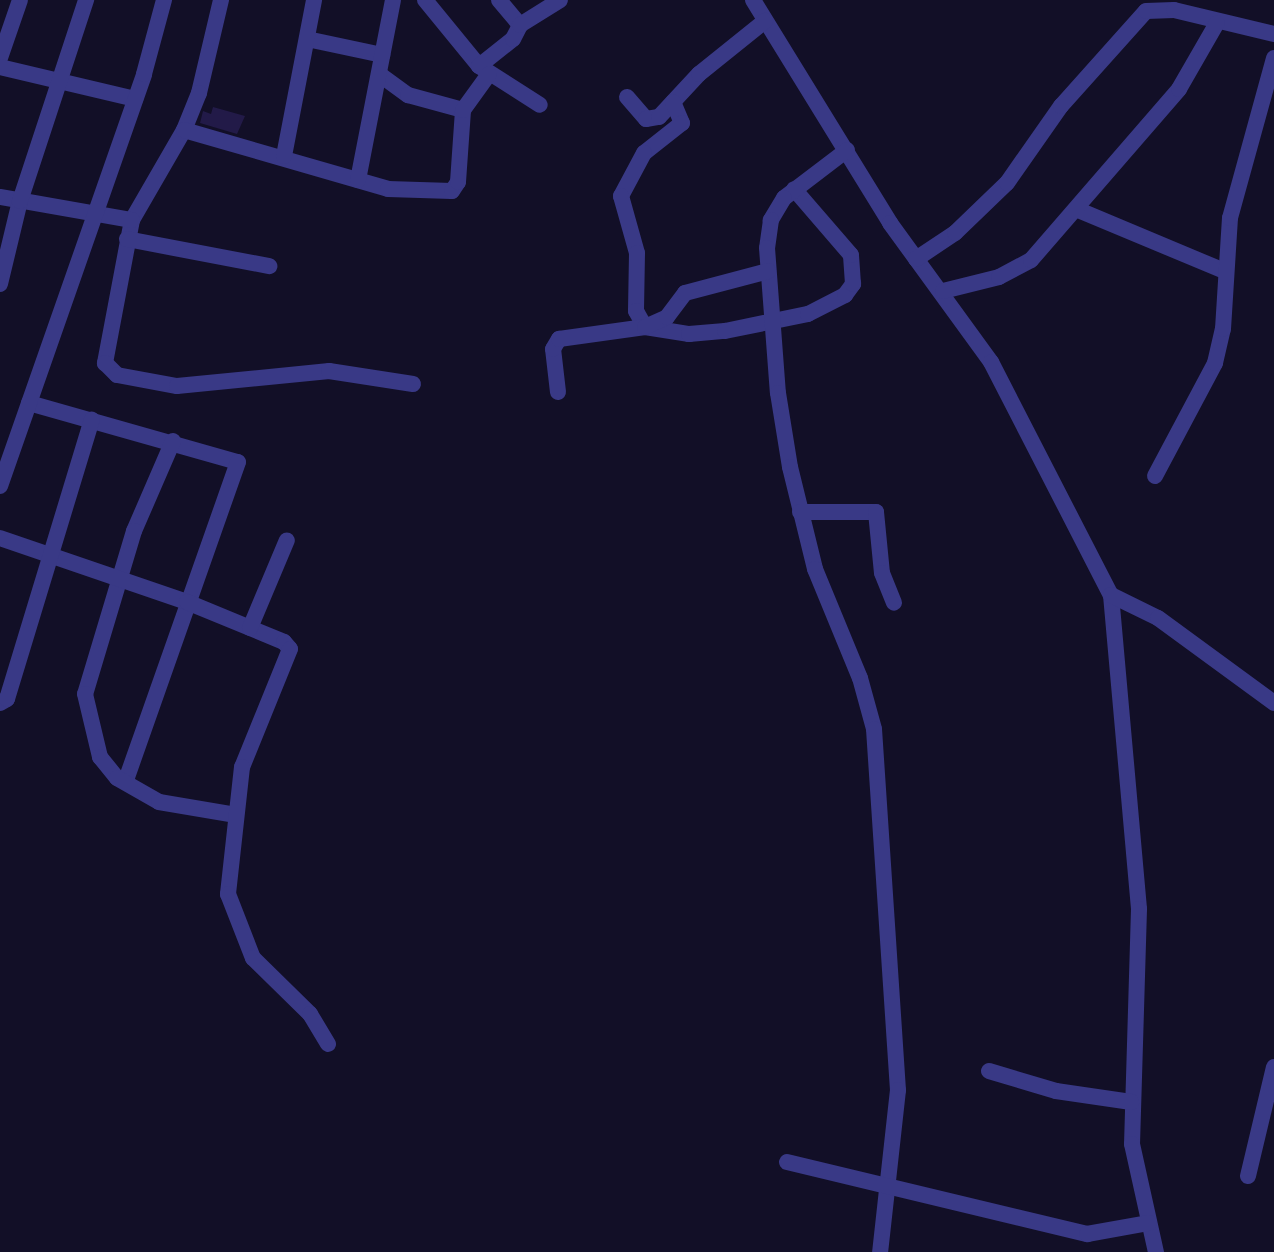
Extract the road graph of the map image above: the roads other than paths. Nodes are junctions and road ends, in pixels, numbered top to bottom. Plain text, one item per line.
1 (20, 0) edge
2 (86, 0) edge
3 (164, 0) edge
4 (221, 0) edge
5 (314, 0) edge
6 (393, 0) edge
7 (425, 0) edge
8 (499, 0) edge
9 (560, 0) edge
10 (753, 0) edge
11 (765, 21) junction
12 (1217, 23) junction
13 (520, 25) junction
14 (1274, 34) edge
15 (307, 39) junction
16 (382, 55) junction
17 (0, 58) edge
18 (1274, 58) edge
19 (0, 67) edge
20 (484, 70) junction
21 (379, 74) junction
22 (62, 80) junction
23 (627, 97) dead end
24 (135, 99) junction
25 (673, 102) junction
26 (540, 105) dead end
27 (463, 110) junction
28 (184, 130) junction
29 (847, 150) junction
30 (284, 156) junction
31 (358, 180) junction
32 (794, 189) junction
33 (0, 197) edge
34 (20, 201) junction
35 (1076, 209) junction
36 (91, 214) junction
37 (132, 220) junction
38 (127, 239) junction
39 (916, 259) junction
40 (269, 266) dead end
41 (1222, 270) junction
42 (768, 271) junction
43 (0, 284) edge
44 (943, 291) junction
45 (772, 324) junction
46 (645, 327) junction
47 (413, 384) dead end
48 (558, 392) dead end
49 (29, 403) junction
50 (92, 420) junction
51 (173, 441) junction
52 (1155, 476) dead end
53 (0, 486) edge
54 (800, 512) junction
55 (0, 538) edge
56 (287, 540) dead end
57 (51, 556) junction
58 (121, 578) junction
59 (1111, 595) junction
60 (187, 602) junction
61 (894, 603) dead end
62 (250, 628) junction
63 (0, 703) edge
64 (1274, 703) edge
65 (125, 782) junction
66 (236, 815) junction
67 (328, 1044) dead end
68 (1274, 1067) edge
69 (989, 1071) dead end
70 (1131, 1102) junction
71 (787, 1162) dead end
72 (1248, 1176) dead end
73 (889, 1184) junction
74 (1149, 1223) junction
75 (880, 1252) edge
76 (1156, 1252) edge

1 - 17 street
2 - 22 street
3 - 24 street
4 - 28 street
5 - 15 street
6 - 16 street
7 - 20 street
8 - 13 street
9 - 13 street
10 - 11 street
11 - 25 street
11 - 29 street
12 - 14 street
12 - 35 street
12 - 39 street
13 - 20 street
15 - 16 street
15 - 30 street
16 - 21 street
18 - 41 street
19 - 22 street
20 - 26 street
20 - 27 street
21 - 27 street
21 - 31 street
22 - 24 street
22 - 34 street
23 - 25 street
24 - 36 street
25 - 46 street
27 - 31 street
28 - 30 street
28 - 37 street
29 - 32 street
29 - 39 street
30 - 31 street
32 - 42 street
32 - 45 street
33 - 34 street
34 - 36 street
34 - 43 street
35 - 41 street
35 - 44 street
36 - 37 street
36 - 49 street
37 - 38 street
38 - 40 street
38 - 47 street
39 - 44 street
41 - 52 street
42 - 45 street
42 - 46 street
44 - 59 street
45 - 46 street
45 - 54 street
46 - 48 street
49 - 50 street
49 - 53 street
50 - 51 street
50 - 57 street
51 - 58 street
51 - 60 street
54 - 61 street
54 - 73 street
55 - 57 street
56 - 62 street
57 - 58 street
57 - 63 street
58 - 60 street
58 - 65 street
59 - 64 street
59 - 70 street
60 - 62 street
60 - 65 street
62 - 66 street
65 - 66 street
66 - 67 street
68 - 72 street
69 - 70 street
70 - 74 street
71 - 73 street
73 - 74 street
73 - 75 street
74 - 76 street

